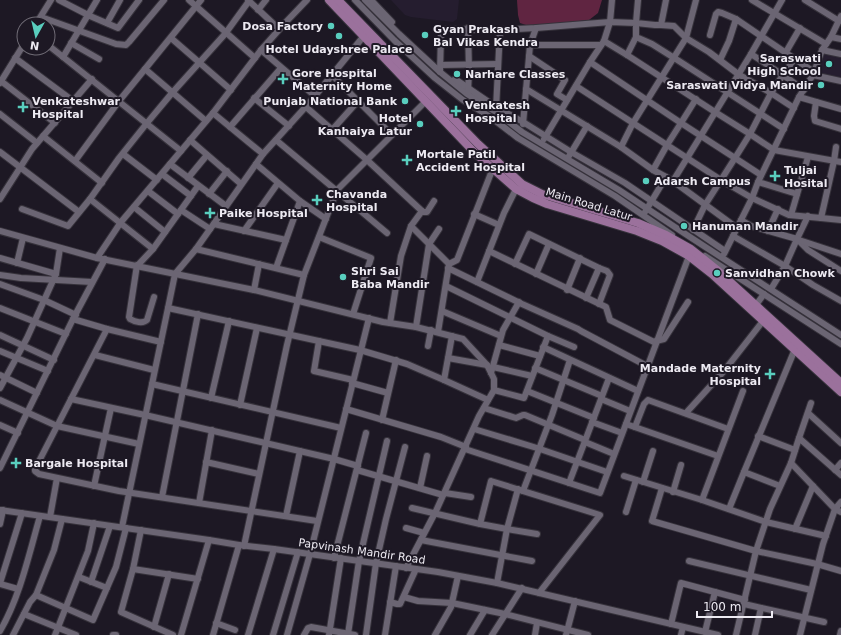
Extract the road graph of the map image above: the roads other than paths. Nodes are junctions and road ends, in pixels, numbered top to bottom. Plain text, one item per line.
1 (51, 0) edge
2 (59, 0) edge
3 (97, 0) edge
4 (120, 0) edge
5 (139, 0) edge
6 (164, 0) edge
7 (189, 0) edge
8 (201, 0) edge
9 (248, 0) edge
10 (266, 0) edge
11 (307, 0) edge
12 (329, 0) edge
13 (338, 0) edge
14 (355, 0) edge
15 (365, 0) edge
16 (371, 0) edge
17 (612, 0) edge
18 (638, 0) edge
19 (666, 0) edge
20 (696, 0) edge
21 (752, 0) edge
22 (782, 0) edge
23 (805, 0) edge
24 (196, 6) junction
25 (258, 10) junction
26 (774, 14) junction
27 (88, 15) junction
28 (42, 16) edge
29 (840, 18) edge
30 (736, 19) junction
31 (610, 22) junction
32 (636, 22) junction
33 (56, 23) edge
34 (106, 23) junction
35 (661, 25) junction
36 (391, 27) junction
37 (468, 28) junction
38 (536, 28) junction
39 (800, 28) junction
40 (279, 29) junction
41 (500, 30) junction
42 (78, 31) junction
43 (226, 32) junction
44 (386, 32) junction
45 (710, 35) dead end
46 (762, 36) junction
47 (363, 37) junction
48 (636, 37) junction
49 (831, 37) junction
50 (170, 38) junction
51 (686, 38) junction
52 (841, 39) edge
53 (71, 43) junction
54 (603, 43) junction
55 (826, 44) junction
56 (530, 45) junction
57 (261, 50) junction
58 (822, 50) junction
59 (56, 51) edge
60 (786, 52) junction
61 (627, 54) junction
62 (751, 54) junction
63 (841, 54) edge
64 (63, 56) junction
65 (529, 56) junction
66 (15, 58) joint
67 (255, 58) junction
68 (674, 58) junction
69 (795, 58) junction
70 (99, 59) dead end
71 (720, 60) junction
72 (199, 62) junction
73 (590, 62) junction
74 (498, 64) junction
75 (469, 65) junction
76 (281, 68) junction
77 (441, 68) junction
78 (145, 69) junction
79 (813, 73) junction
80 (738, 74) junction
81 (332, 75) junction
82 (783, 75) junction
83 (662, 77) junction
84 (1, 79) edge
85 (92, 79) junction
86 (841, 81) edge
87 (576, 86) junction
88 (526, 88) junction
89 (231, 90) junction
90 (804, 90) junction
91 (468, 91) junction
92 (172, 92) junction
93 (727, 92) junction
94 (771, 93) junction
95 (315, 96) junction
96 (254, 98) junction
97 (799, 98) junction
98 (696, 99) junction
99 (567, 100) junction
100 (73, 101) junction
101 (119, 101) junction
102 (358, 101) junction
103 (647, 101) junction
104 (425, 102) junction
105 (816, 102) junction
106 (306, 107) junction
107 (794, 108) junction
108 (841, 109) edge
109 (496, 110) junction
110 (561, 111) junction
111 (715, 112) junction
112 (213, 113) junction
113 (0, 114) edge
114 (760, 114) junction
115 (206, 121) junction
116 (523, 122) junction
117 (55, 123) junction
118 (147, 123) junction
119 (633, 123) junction
120 (681, 123) junction
121 (289, 126) junction
122 (587, 126) junction
123 (230, 127) junction
124 (784, 129) junction
125 (841, 129) edge
126 (332, 130) junction
127 (522, 132) junction
128 (750, 134) junction
129 (392, 135) junction
130 (43, 136) junction
131 (546, 136) junction
132 (700, 136) junction
133 (190, 140) junction
134 (276, 140) junction
135 (37, 144) junction
136 (542, 144) junction
137 (667, 145) junction
138 (621, 147) junction
139 (836, 147) dead end
140 (538, 150) junction
141 (774, 150) junction
142 (181, 151) junction
143 (0, 152) edge
144 (571, 152) junction
145 (123, 154) junction
146 (263, 154) junction
147 (207, 155) junction
148 (808, 157) junction
149 (687, 158) junction
150 (735, 158) junction
151 (566, 159) junction
152 (367, 160) junction
153 (75, 161) junction
154 (834, 161) junction
155 (841, 162) edge
156 (170, 164) junction
157 (256, 164) junction
158 (20, 167) junction
159 (493, 168) junction
160 (653, 170) junction
161 (227, 171) junction
162 (162, 174) junction
163 (762, 175) junction
164 (666, 177) junction
165 (188, 178) junction
166 (157, 180) junction
167 (721, 180) junction
168 (673, 181) junction
169 (758, 182) junction
170 (102, 183) junction
171 (278, 183) junction
172 (241, 184) junction
173 (198, 186) junction
174 (516, 188) junction
175 (337, 190) junction
176 (148, 191) junction
177 (209, 194) junction
178 (797, 194) junction
179 (191, 196) junction
180 (752, 198) junction
181 (0, 199) edge
182 (90, 199) junction
183 (300, 201) junction
184 (434, 201) dead end
185 (652, 201) junction
186 (705, 205) junction
187 (226, 206) junction
188 (134, 208) junction
189 (22, 209) dead end
190 (647, 209) junction
191 (778, 209) junction
192 (422, 211) junction
193 (79, 212) junction
194 (180, 212) junction
195 (474, 214) junction
196 (643, 215) junction
197 (792, 215) junction
198 (808, 216) junction
199 (821, 218) junction
200 (326, 219) junction
201 (741, 220) junction
202 (841, 220) edge
203 (120, 222) junction
204 (638, 223) junction
205 (499, 225) junction
206 (212, 226) junction
207 (411, 226) junction
208 (737, 228) junction
209 (439, 229) dead end
210 (693, 230) junction
211 (0, 231) edge
212 (244, 231) junction
213 (768, 231) junction
214 (165, 232) junction
215 (387, 233) dead end
216 (733, 236) junction
217 (319, 237) junction
218 (23, 238) junction
219 (798, 239) junction
220 (286, 240) junction
221 (695, 241) junction
222 (429, 244) junction
223 (550, 244) junction
224 (60, 248) junction
225 (153, 249) junction
226 (196, 250) junction
227 (489, 251) junction
228 (691, 251) junction
229 (725, 251) junction
230 (840, 251) edge
231 (0, 258) edge
232 (96, 258) junction
233 (580, 258) junction
234 (722, 258) junction
235 (105, 259) junction
236 (17, 263) junction
237 (259, 264) junction
238 (515, 264) junction
239 (138, 265) junction
240 (449, 266) junction
241 (786, 266) junction
242 (276, 268) junction
243 (599, 268) junction
244 (716, 269) junction
245 (841, 271) edge
246 (174, 274) junction
247 (536, 274) junction
248 (0, 275) edge
249 (304, 275) junction
250 (54, 277) junction
251 (92, 282) junction
252 (477, 282) junction
253 (0, 284) edge
254 (446, 286) junction
255 (770, 289) junction
256 (254, 290) junction
257 (568, 290) junction
258 (764, 294) junction
259 (154, 297) dead end
260 (586, 298) junction
261 (44, 300) junction
262 (298, 301) junction
263 (841, 301) edge
264 (519, 302) junction
265 (688, 302) dead end
266 (599, 304) junction
267 (756, 305) junction
268 (0, 308) edge
269 (168, 308) junction
270 (442, 310) junction
271 (198, 314) junction
272 (353, 314) junction
273 (75, 317) junction
274 (369, 318) junction
275 (510, 318) junction
276 (34, 321) junction
277 (229, 321) junction
278 (763, 321) junction
279 (390, 323) junction
280 (416, 327) junction
281 (257, 328) junction
282 (107, 329) junction
283 (431, 330) junction
284 (438, 332) junction
285 (66, 334) junction
286 (290, 334) junction
287 (841, 335) edge
288 (0, 336) edge
289 (452, 336) junction
290 (501, 336) junction
291 (548, 336) junction
292 (319, 341) junction
293 (160, 342) junction
294 (656, 342) junction
295 (841, 344) edge
296 (23, 345) junction
297 (500, 345) junction
298 (428, 346) dead end
299 (574, 347) dead end
300 (544, 348) junction
301 (795, 349) junction
302 (360, 350) junction
303 (0, 351) edge
304 (95, 354) junction
305 (540, 356) junction
306 (16, 358) junction
307 (448, 358) junction
308 (54, 360) junction
309 (396, 360) junction
310 (570, 360) junction
311 (647, 366) junction
312 (490, 368) junction
313 (535, 368) junction
314 (154, 370) junction
315 (48, 371) junction
316 (3, 376) edge
317 (532, 376) junction
318 (609, 378) junction
319 (444, 380) junction
320 (563, 380) junction
321 (353, 381) junction
322 (841, 383) edge
323 (152, 384) junction
324 (0, 388) edge
325 (494, 390) junction
326 (183, 391) junction
327 (527, 391) junction
328 (638, 391) junction
329 (743, 391) dead end
330 (841, 392) edge
331 (37, 393) junction
332 (388, 393) junction
333 (211, 398) junction
334 (601, 398) junction
335 (71, 399) junction
336 (0, 400) edge
337 (488, 400) junction
338 (556, 402) junction
339 (811, 403) dead end
340 (240, 406) junction
341 (111, 408) junction
342 (484, 408) junction
343 (346, 409) junction
344 (630, 411) junction
345 (28, 412) junction
346 (273, 413) junction
347 (808, 413) junction
348 (145, 414) junction
349 (686, 414) junction
350 (382, 420) junction
351 (593, 420) junction
352 (177, 422) junction
353 (548, 424) junction
354 (626, 424) junction
355 (0, 425) edge
356 (57, 426) junction
357 (635, 427) junction
358 (341, 428) junction
359 (728, 429) junction
360 (212, 430) junction
361 (474, 430) junction
362 (18, 433) junction
363 (366, 433) dead end
364 (622, 433) junction
365 (106, 436) junction
366 (758, 436) junction
367 (799, 438) junction
368 (388, 441) dead end
369 (585, 441) junction
370 (266, 443) junction
371 (841, 443) edge
372 (139, 444) junction
373 (405, 447) dead end
374 (465, 448) junction
375 (539, 449) junction
376 (795, 450) junction
377 (0, 451) edge
378 (300, 451) junction
379 (652, 451) dead end
380 (7, 454) junction
381 (614, 454) junction
382 (427, 456) dead end
383 (718, 456) junction
384 (334, 459) junction
385 (206, 462) junction
386 (577, 462) junction
387 (790, 463) junction
388 (841, 463) edge
389 (681, 465) dead end
390 (0, 468) edge
391 (357, 468) junction
392 (531, 470) junction
393 (835, 470) junction
394 (607, 472) junction
395 (744, 472) junction
396 (259, 474) junction
397 (379, 476) junction
398 (624, 476) dead end
399 (841, 476) edge
400 (57, 478) junction
401 (636, 480) junction
402 (396, 481) junction
403 (643, 482) junction
404 (569, 483) junction
405 (94, 486) junction
406 (780, 486) junction
407 (813, 486) junction
408 (420, 488) junction
409 (662, 488) junction
410 (521, 490) junction
411 (673, 492) junction
412 (129, 493) junction
413 (444, 494) junction
414 (162, 497) junction
415 (471, 497) dead end
416 (702, 500) junction
417 (841, 502) edge
418 (199, 503) junction
419 (412, 508) dead end
420 (729, 509) junction
421 (834, 509) junction
422 (2, 510) edge
423 (251, 511) junction
424 (626, 512) dead end
425 (841, 512) edge
426 (22, 513) junction
427 (435, 513) junction
428 (40, 516) junction
429 (286, 516) junction
430 (50, 517) junction
431 (62, 519) junction
432 (317, 521) junction
433 (766, 522) junction
434 (0, 524) edge
435 (94, 524) junction
436 (480, 524) junction
437 (110, 526) junction
438 (124, 528) junction
439 (406, 528) dead end
440 (507, 529) junction
441 (795, 529) junction
442 (141, 530) junction
443 (424, 533) junction
444 (537, 534) dead end
445 (826, 536) junction
446 (209, 540) junction
447 (421, 540) junction
448 (242, 546) junction
449 (274, 549) junction
450 (756, 550) junction
451 (298, 552) junction
452 (310, 554) junction
453 (502, 555) junction
454 (334, 558) junction
455 (341, 558) junction
456 (359, 561) junction
457 (532, 561) dead end
458 (689, 561) dead end
459 (376, 563) junction
460 (817, 564) junction
461 (396, 566) junction
462 (406, 568) junction
463 (133, 569) junction
464 (416, 569) junction
465 (841, 571) edge
466 (169, 574) junction
467 (458, 576) junction
468 (750, 576) junction
469 (79, 578) junction
470 (198, 579) junction
471 (92, 582) junction
472 (0, 583) edge
473 (496, 583) junction
474 (107, 588) junction
475 (522, 588) junction
476 (18, 589) junction
477 (811, 590) junction
478 (715, 592) junction
479 (539, 593) junction
480 (36, 595) junction
481 (404, 597) junction
482 (574, 601) junction
483 (390, 602) junction
484 (744, 602) junction
485 (452, 603) junction
486 (761, 608) junction
487 (66, 610) junction
488 (485, 610) junction
489 (24, 614) junction
490 (506, 614) junction
491 (804, 618) junction
492 (537, 622) junction
493 (824, 622) dead end
494 (216, 623) junction
495 (671, 624) junction
496 (154, 626) junction
497 (683, 627) junction
498 (58, 628) junction
499 (235, 630) dead end
500 (0, 631) edge
501 (841, 631) edge
502 (705, 632) junction
503 (329, 633) edge
504 (567, 633) edge
505 (348, 634) junction
506 (13, 635) edge
507 (55, 635) edge
508 (76, 635) edge
509 (173, 635) edge
510 (181, 635) edge
511 (212, 635) edge
512 (248, 635) edge
513 (273, 635) edge
514 (287, 635) edge
515 (304, 635) edge
516 (355, 635) edge
517 (366, 635) edge
518 (385, 635) edge
519 (434, 635) edge
520 (470, 635) edge
521 (492, 635) edge
522 (534, 635) edge
523 (588, 635) edge
524 (681, 635) edge
525 (718, 635) edge
526 (736, 635) edge
527 (755, 635) edge
528 (800, 635) edge
529 (840, 635) edge

1 - 28 street
2 - 27 street
3 - 27 street
4 - 34 street
5 - 34 street
6 - 42 street
7 - 24 street
8 - 24 street
9 - 25 street
9 - 43 street
10 - 25 street
11 - 40 street
12 - 47 main road, Main Road Latur
13 - 204 main road, Main Road Latur
14 - 44 street
15 - 36 street
16 - 77 street
17 - 31 street
18 - 32 street
19 - 35 street
20 - 51 street
21 - 26 street
22 - 26 street
23 - 29 street
24 - 43 street
24 - 50 street
25 - 40 street
26 - 39 street
26 - 46 street
27 - 34 street
27 - 42 street
29 - 49 street
30 - 45 street
30 - 46 street
30 - 71 street
31 - 32 street
31 - 38 street
31 - 54 street
32 - 35 street
32 - 48 street
33 - 42 street
35 - 51 street
36 - 44 street
36 - 77 street
37 - 41 street
37 - 75 street
37 - 77 street
38 - 41 street
38 - 56 street
39 - 55 street
39 - 60 street
40 - 57 street
41 - 74 street
42 - 53 street
43 - 67 street
43 - 72 street
44 - 140 street
46 - 60 street
46 - 62 street
47 - 81 street
47 - 104 main road, Main Road Latur
48 - 61 street
48 - 68 street
49 - 52 street
49 - 55 street
50 - 72 street
50 - 78 street
51 - 68 street
51 - 71 street
53 - 64 street
53 - 70 street
54 - 56 street
54 - 61 street
54 - 73 street
55 - 58 street
56 - 65 street
57 - 67 street
57 - 76 street
58 - 63 street
58 - 79 street
59 - 64 street
60 - 69 street
61 - 83 street
62 - 80 street
62 - 82 street
64 - 85 street
65 - 88 street
65 - 99 street
66 - 84 street
66 - 100 street
67 - 89 street
68 - 83 street
68 - 93 street
69 - 79 street
69 - 82 street
71 - 80 street
72 - 89 street
72 - 92 street
73 - 87 street
73 - 103 street
74 - 75 street
74 - 109 street
75 - 77 street
75 - 91 street
76 - 95 street
76 - 96 street
77 - 91 street
78 - 92 street
78 - 101 street
79 - 86 street
79 - 90 street
80 - 93 street
80 - 94 street
81 - 95 street
81 - 102 street
82 - 90 street
82 - 94 street
83 - 98 street
83 - 103 street
84 - 117 street
85 - 100 street
85 - 101 street
87 - 99 street
87 - 119 street
88 - 110 street
88 - 116 street
89 - 112 street
90 - 97 street
91 - 109 street
92 - 115 street
92 - 118 street
93 - 111 street
93 - 114 street
94 - 107 street
94 - 114 street
95 - 106 street
96 - 121 street
96 - 123 street
97 - 105 street
97 - 107 street
98 - 111 street
98 - 120 street
99 - 110 street
100 - 117 street
101 - 118 street
101 - 153 street
102 - 126 street
102 - 129 street
103 - 119 street
103 - 120 street
104 - 129 street
104 - 159 main road, Main Road Latur
105 - 108 street
105 - 125 street
106 - 121 street
106 - 126 street
107 - 124 street
109 - 116 street
109 - 127 street
110 - 122 street
110 - 131 street
111 - 128 street
111 - 132 street
112 - 115 street
112 - 123 street
113 - 135 street
114 - 124 street
114 - 128 street
115 - 133 street
116 - 127 street
116 - 131 street
117 - 130 street
118 - 142 street
118 - 145 street
119 - 137 street
119 - 138 street
120 - 132 street
120 - 137 street
121 - 134 street
122 - 138 street
122 - 144 street
123 - 146 street
124 - 141 street
126 - 152 street
127 - 136 street
128 - 141 street
128 - 150 street
129 - 152 street
130 - 135 street
130 - 153 street
131 - 136 street
131 - 144 street
132 - 149 street
132 - 150 street
133 - 142 street
133 - 147 street
134 - 146 street
134 - 175 street
135 - 158 street
136 - 140 street
136 - 151 street
137 - 149 street
137 - 160 street
138 - 160 street
139 - 154 street
140 - 196 street
141 - 148 street
141 - 163 street
142 - 156 street
143 - 158 street
144 - 151 street
144 - 185 street
145 - 166 street
145 - 170 street
146 - 157 street
147 - 161 street
147 - 165 street
148 - 154 street
148 - 178 street
149 - 167 street
149 - 168 street
150 - 163 street
150 - 167 street
151 - 190 street
152 - 175 street
152 - 192 street
153 - 170 street
154 - 155 street
154 - 199 street
156 - 162 street
156 - 165 street
157 - 171 street
157 - 172 street
158 - 181 street
158 - 193 street
159 - 174 main road, Main Road Latur
159 - 195 street
160 - 164 street
161 - 172 street
161 - 177 street
162 - 166 street
162 - 179 street
163 - 169 street
164 - 168 street
164 - 185 street
165 - 173 street
166 - 176 street
167 - 180 street
167 - 186 street
168 - 186 street
169 - 178 street
169 - 180 street
170 - 182 street
171 - 183 street
171 - 212 street
172 - 187 street
173 - 177 street
173 - 179 street
174 - 205 street
174 - 228 main road, Main Road Latur
175 - 200 street
175 - 215 street
176 - 188 street
176 - 194 street
177 - 187 street
178 - 197 street
179 - 194 street
180 - 191 street
180 - 201 street
182 - 193 street
182 - 203 street
183 - 200 street
183 - 220 street
184 - 192 street
185 - 190 street
185 - 210 street
186 - 208 street
186 - 210 street
187 - 206 street
188 - 203 street
188 - 214 street
189 - 193 street
190 - 196 street
190 - 221 street
191 - 197 street
191 - 213 street
192 - 207 street
194 - 206 street
194 - 214 street
195 - 205 street
195 - 240 street
196 - 204 street
196 - 228 street
197 - 198 street
198 - 199 street
198 - 219 street
199 - 202 street
200 - 217 street
201 - 208 street
201 - 213 street
203 - 225 street
203 - 232 street
204 - 228 main road, Main Road Latur
205 - 227 street
206 - 212 street
206 - 226 street
207 - 222 street
207 - 279 street
208 - 216 street
209 - 222 street
210 - 229 street
211 - 218 street
212 - 220 street
213 - 219 street
214 - 225 street
216 - 229 street
216 - 241 street
217 - 249 street
217 - 272 street
218 - 224 street
218 - 236 street
219 - 230 street
219 - 241 street
219 - 245 street
220 - 242 street
221 - 228 street
221 - 234 street
222 - 240 street
222 - 280 street
223 - 233 street
223 - 238 street
223 - 247 street
224 - 232 street
224 - 250 street
225 - 239 street
226 - 237 street
226 - 246 street
227 - 238 street
227 - 252 street
228 - 244 main road, Main Road Latur
228 - 244 street
228 - 294 street
229 - 234 street
231 - 236 street
232 - 235 street
233 - 243 street
233 - 257 street
234 - 244 street
234 - 255 street
235 - 239 street
235 - 251 street
236 - 250 street
237 - 242 street
237 - 256 street
238 - 247 street
239 - 246 street
239 - 259 street
240 - 252 street
240 - 254 street
241 - 255 street
241 - 263 street
242 - 249 street
243 - 260 street
243 - 266 street
244 - 258 street
244 - 267 main road, Main Road Latur
244 - 278 main road, Main Road Latur
246 - 256 street
246 - 269 street
247 - 257 street
248 - 250 street
249 - 262 street
250 - 251 street
250 - 261 street
251 - 273 street
252 - 264 street
253 - 261 street
254 - 270 street
254 - 275 street
255 - 287 street
256 - 262 street
257 - 260 street
258 - 267 street
258 - 295 street
260 - 266 street
261 - 273 street
261 - 276 street
262 - 272 street
262 - 286 street
264 - 275 street
264 - 311 street
265 - 294 street
266 - 294 street
267 - 322 main road, Main Road Latur
268 - 276 street
269 - 271 street
269 - 293 street
270 - 284 street
270 - 290 street
271 - 277 street
271 - 326 street
272 - 274 street
273 - 282 street
273 - 285 street
274 - 279 street
274 - 302 street
275 - 290 street
275 - 291 street
276 - 285 street
276 - 296 street
277 - 281 street
277 - 333 street
278 - 301 main road, Main Road Latur
278 - 349 street
279 - 280 street
280 - 283 street
281 - 286 street
281 - 340 street
282 - 293 street
282 - 304 street
283 - 284 street
283 - 298 street
284 - 289 street
285 - 308 street
286 - 292 street
286 - 346 street
288 - 296 street
289 - 307 street
289 - 312 street
290 - 297 street
291 - 299 street
291 - 300 street
292 - 302 street
292 - 321 street
293 - 314 street
294 - 311 street
296 - 306 street
296 - 308 street
297 - 305 street
297 - 312 street
300 - 305 street
300 - 310 street
301 - 330 main road, Main Road Latur
301 - 366 street
302 - 309 street
302 - 321 street
303 - 306 street
304 - 314 street
304 - 335 street
305 - 313 street
306 - 315 street
306 - 316 street
307 - 312 street
307 - 319 street
308 - 315 street
309 - 319 street
309 - 332 street
310 - 318 street
310 - 320 street
311 - 328 street
312 - 317 street
312 - 325 street
313 - 317 street
313 - 320 street
314 - 323 street
315 - 331 street
316 - 324 street
316 - 331 street
317 - 327 street
318 - 328 street
318 - 334 street
319 - 337 street
320 - 334 street
320 - 338 street
321 - 332 street
321 - 343 street
323 - 326 street
323 - 348 street
325 - 327 street
325 - 337 street
326 - 333 street
326 - 352 street
327 - 338 street
328 - 344 street
329 - 359 street
331 - 345 street
332 - 350 street
333 - 340 street
334 - 344 street
334 - 351 street
335 - 341 street
335 - 356 street
336 - 345 street
337 - 342 street
338 - 351 street
338 - 353 street
339 - 347 street
340 - 346 street
341 - 348 street
341 - 365 street
342 - 353 street
342 - 361 street
343 - 350 street
343 - 358 street
344 - 354 street
345 - 356 street
345 - 362 street
346 - 358 street
346 - 370 street
347 - 367 street
347 - 371 street
348 - 352 street
348 - 372 street
349 - 357 street
349 - 359 street
350 - 374 street
351 - 364 street
351 - 369 street
352 - 360 street
352 - 414 street
353 - 369 street
353 - 375 street
354 - 357 street
354 - 364 street
355 - 362 street
356 - 365 street
356 - 400 street
357 - 383 street
358 - 384 street
359 - 383 street
360 - 370 street
360 - 385 street
361 - 374 street
361 - 375 street
362 - 380 street
363 - 391 street
364 - 381 street
365 - 372 street
365 - 405 street
366 - 376 street
366 - 395 street
367 - 376 street
367 - 393 street
368 - 397 street
369 - 381 street
369 - 386 street
370 - 378 street
370 - 396 street
372 - 412 street
373 - 402 street
374 - 392 street
374 - 413 street
375 - 386 street
375 - 392 street
376 - 387 street
377 - 380 street
378 - 384 street
378 - 429 street
379 - 403 street
380 - 390 street
381 - 394 street
382 - 408 street
383 - 416 street
384 - 391 street
384 - 432 street
385 - 396 street
385 - 418 street
386 - 394 street
386 - 404 street
387 - 406 street
387 - 407 street
388 - 393 street
389 - 411 street
391 - 397 street
391 - 454 street
392 - 404 street
392 - 410 street
393 - 399 street
394 - 404 street
395 - 406 street
395 - 420 street
396 - 423 street
397 - 402 street
397 - 456 street
398 - 401 street
400 - 405 street
400 - 430 street
401 - 403 street
401 - 424 street
402 - 408 street
402 - 459 street
403 - 409 street
405 - 412 street
406 - 433 street
407 - 421 street
407 - 441 street
408 - 413 street
409 - 411 street
409 - 450 street
410 - 436 street
410 - 440 street
410 - 479 street
411 - 416 street
412 - 414 street
412 - 438 street
413 - 415 street
413 - 427 street
414 - 418 street
416 - 420 street
417 - 421 street
418 - 423 street
419 - 427 street
420 - 433 street
421 - 425 street
421 - 445 street
422 - 426 street, Papvinash Mandir Road
422 - 434 street
423 - 429 street
423 - 448 street
426 - 428 street, Papvinash Mandir Road
426 - 472 street
427 - 436 street
427 - 443 street
428 - 430 street, Papvinash Mandir Road
428 - 476 street
429 - 432 street
430 - 431 street, Papvinash Mandir Road
431 - 435 street, Papvinash Mandir Road
431 - 480 street
432 - 452 street
433 - 441 street
433 - 450 street
435 - 437 street, Papvinash Mandir Road
435 - 469 street
436 - 440 street
437 - 438 street, Papvinash Mandir Road
437 - 471 street
438 - 442 street, Papvinash Mandir Road
438 - 474 street
439 - 443 street
440 - 444 street
440 - 453 street
441 - 445 street
442 - 446 street, Papvinash Mandir Road
442 - 463 street
443 - 447 street
445 - 460 street
446 - 448 street, Papvinash Mandir Road
446 - 470 street
447 - 453 street
447 - 462 street
448 - 449 street, Papvinash Mandir Road
448 - 494 street
449 - 451 street, Papvinash Mandir Road
449 - 512 street
450 - 460 street
450 - 468 street
451 - 452 street, Papvinash Mandir Road
451 - 513 street
452 - 454 street, Papvinash Mandir Road
452 - 514 street
453 - 457 street
453 - 473 street
454 - 455 street, Papvinash Mandir Road
455 - 456 street, Papvinash Mandir Road
455 - 503 street
456 - 459 street, Papvinash Mandir Road
456 - 505 street
458 - 468 street
459 - 461 street, Papvinash Mandir Road
459 - 517 street
460 - 465 street
460 - 477 street
461 - 462 street, Papvinash Mandir Road
461 - 483 street
462 - 464 street, Papvinash Mandir Road
463 - 466 street
463 - 496 street
464 - 467 street, Papvinash Mandir Road
464 - 481 street
466 - 470 street
466 - 496 street
467 - 473 street, Papvinash Mandir Road
467 - 485 street
468 - 477 street
468 - 484 street
469 - 471 street
469 - 487 street
470 - 510 street
471 - 474 street
472 - 476 street
473 - 475 street, Papvinash Mandir Road
474 - 487 street
475 - 479 street, Papvinash Mandir Road
475 - 490 street
476 - 500 street
477 - 491 street
478 - 484 street
478 - 495 street
478 - 502 street
479 - 482 street, Papvinash Mandir Road
480 - 487 street
480 - 489 street
481 - 483 street
481 - 485 street
482 - 495 street, Papvinash Mandir Road
482 - 504 street
483 - 518 street
484 - 486 street
484 - 526 street
485 - 488 street
485 - 519 street
486 - 491 street
486 - 527 street
487 - 498 street
488 - 490 street
488 - 520 street
489 - 498 street
489 - 506 street
490 - 492 street
490 - 521 street
491 - 493 street
491 - 528 street
492 - 504 street
492 - 522 street
494 - 499 street
494 - 511 street
495 - 497 street, Papvinash Mandir Road
496 - 509 street
497 - 502 street, Papvinash Mandir Road
497 - 524 street
498 - 507 street
498 - 508 street
501 - 529 street
502 - 525 street, Papvinash Mandir Road
503 - 505 street
503 - 515 street
504 - 523 street
505 - 516 street

